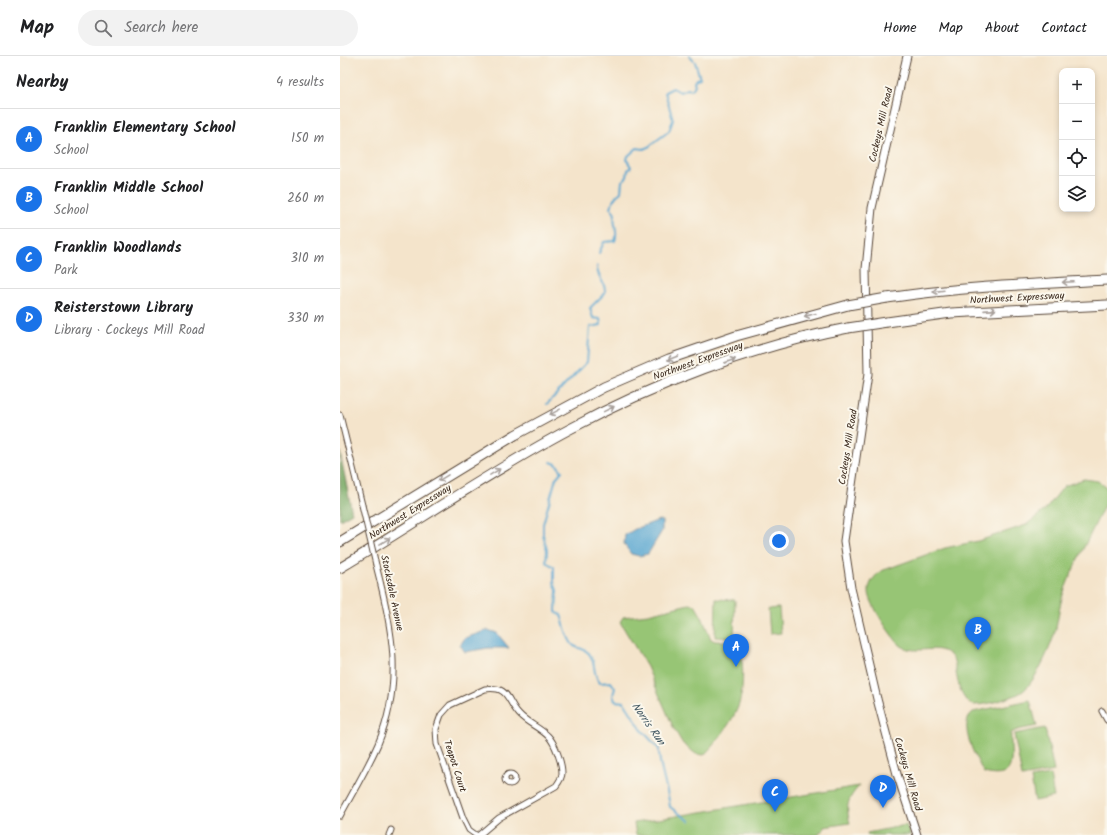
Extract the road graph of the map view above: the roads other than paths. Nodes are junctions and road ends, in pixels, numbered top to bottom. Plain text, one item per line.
1 (907, 56) edge
2 (1107, 280) edge
3 (1107, 305) edge
4 (340, 415) edge
5 (340, 542) edge
6 (340, 568) edge
7 (1102, 711) dead end
8 (1107, 720) edge
9 (340, 816) edge
10 (476, 835) edge
11 (479, 835) edge
12 (917, 835) edge

1 - 12 street, Cockeys Mill Road
2 -> 5 highway, Northwest Expressway, bridge
6 -> 3 highway, Northwest Expressway, bridge
4 - 9 street, Stocksdale Avenue, bridge
7 - 8 street
10 - 11 street, Teapot Court

